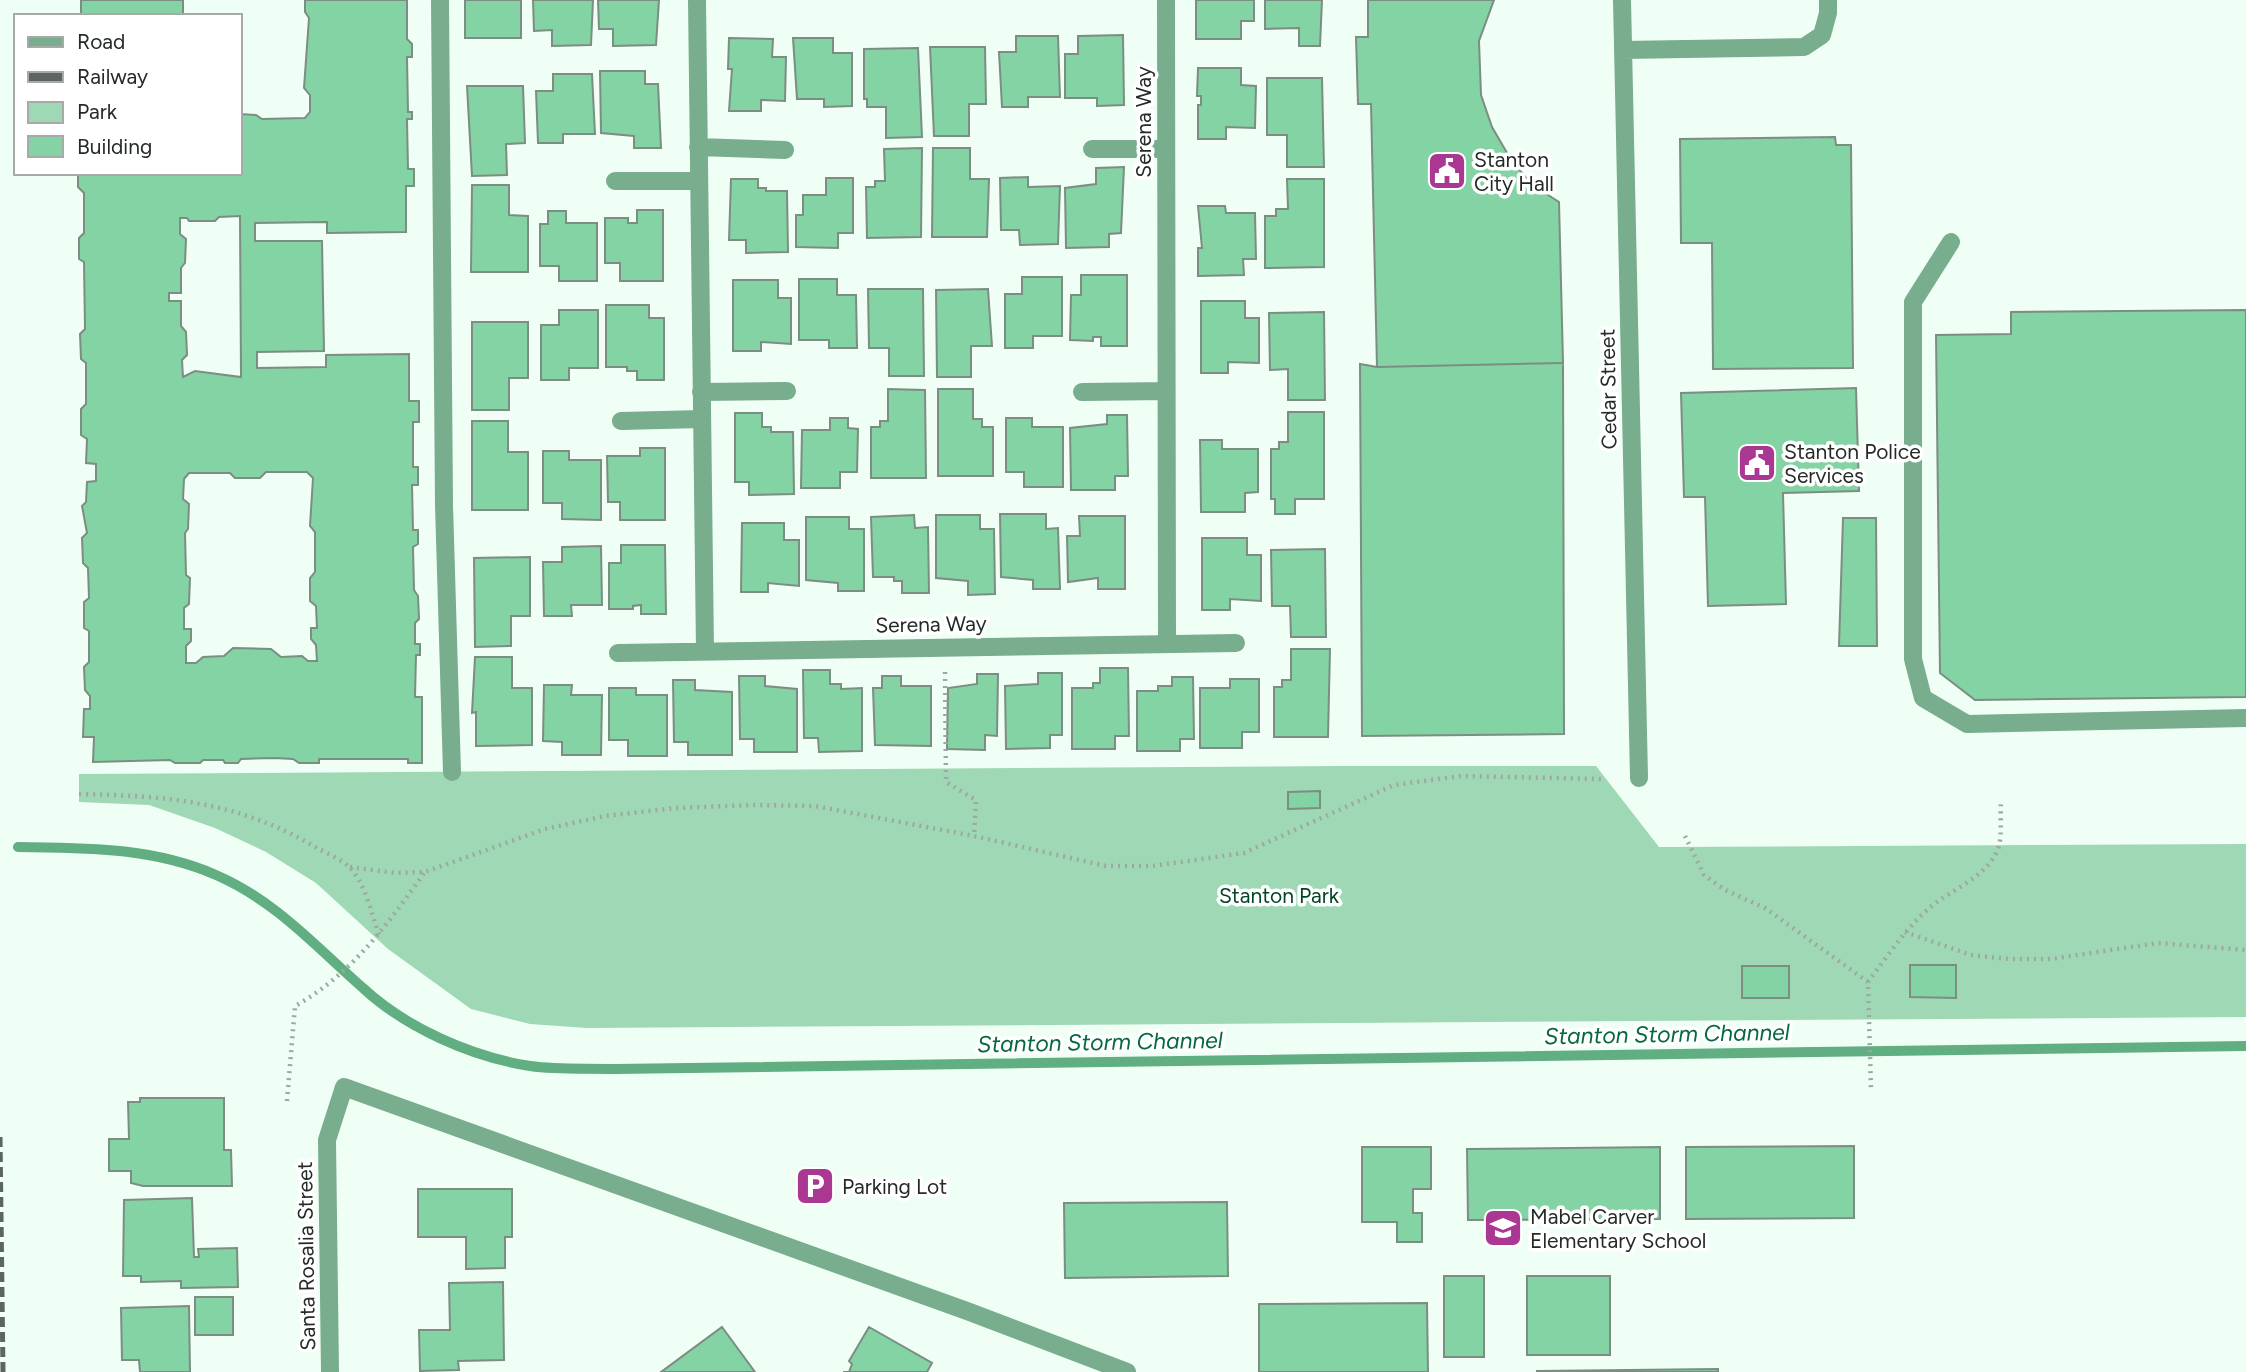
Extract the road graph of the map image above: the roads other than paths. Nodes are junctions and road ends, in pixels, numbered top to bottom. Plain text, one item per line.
1 (440, 0) edge
2 (696, 0) edge
3 (1166, 0) edge
4 (1622, 0) edge
5 (1828, 0) edge
6 (1623, 50) junction
7 (698, 147) junction
8 (1092, 149) dead end
9 (1166, 149) junction
10 (785, 150) dead end
11 (615, 181) dead end
12 (699, 181) junction
13 (1951, 242) dead end
14 (787, 391) dead end
15 (1166, 391) junction
16 (701, 392) junction
17 (1082, 392) dead end
18 (702, 419) junction
19 (621, 421) dead end
20 (1167, 643) junction
21 (1236, 643) dead end
22 (705, 651) junction
23 (618, 653) dead end
24 (2246, 718) edge
25 (452, 772) dead end
26 (1639, 778) dead end
27 (330, 1372) edge
28 (1127, 1372) edge

1 - 25 street
2 - 7 street
3 - 9 street, Serena Way
4 - 6 street, Cedar Street
5 - 6 street
6 - 26 street, Cedar Street
7 - 10 street
7 - 12 street
8 - 9 street
9 - 15 street, Serena Way
11 - 12 street
12 - 16 street
13 - 24 street
14 - 16 street
15 - 17 street
15 - 20 street, Serena Way
16 - 18 street
18 - 19 street
18 - 22 street
20 - 21 street
20 - 22 street, Serena Way
22 - 23 street, Serena Way
27 - 28 street, Santa Rosalia Street

